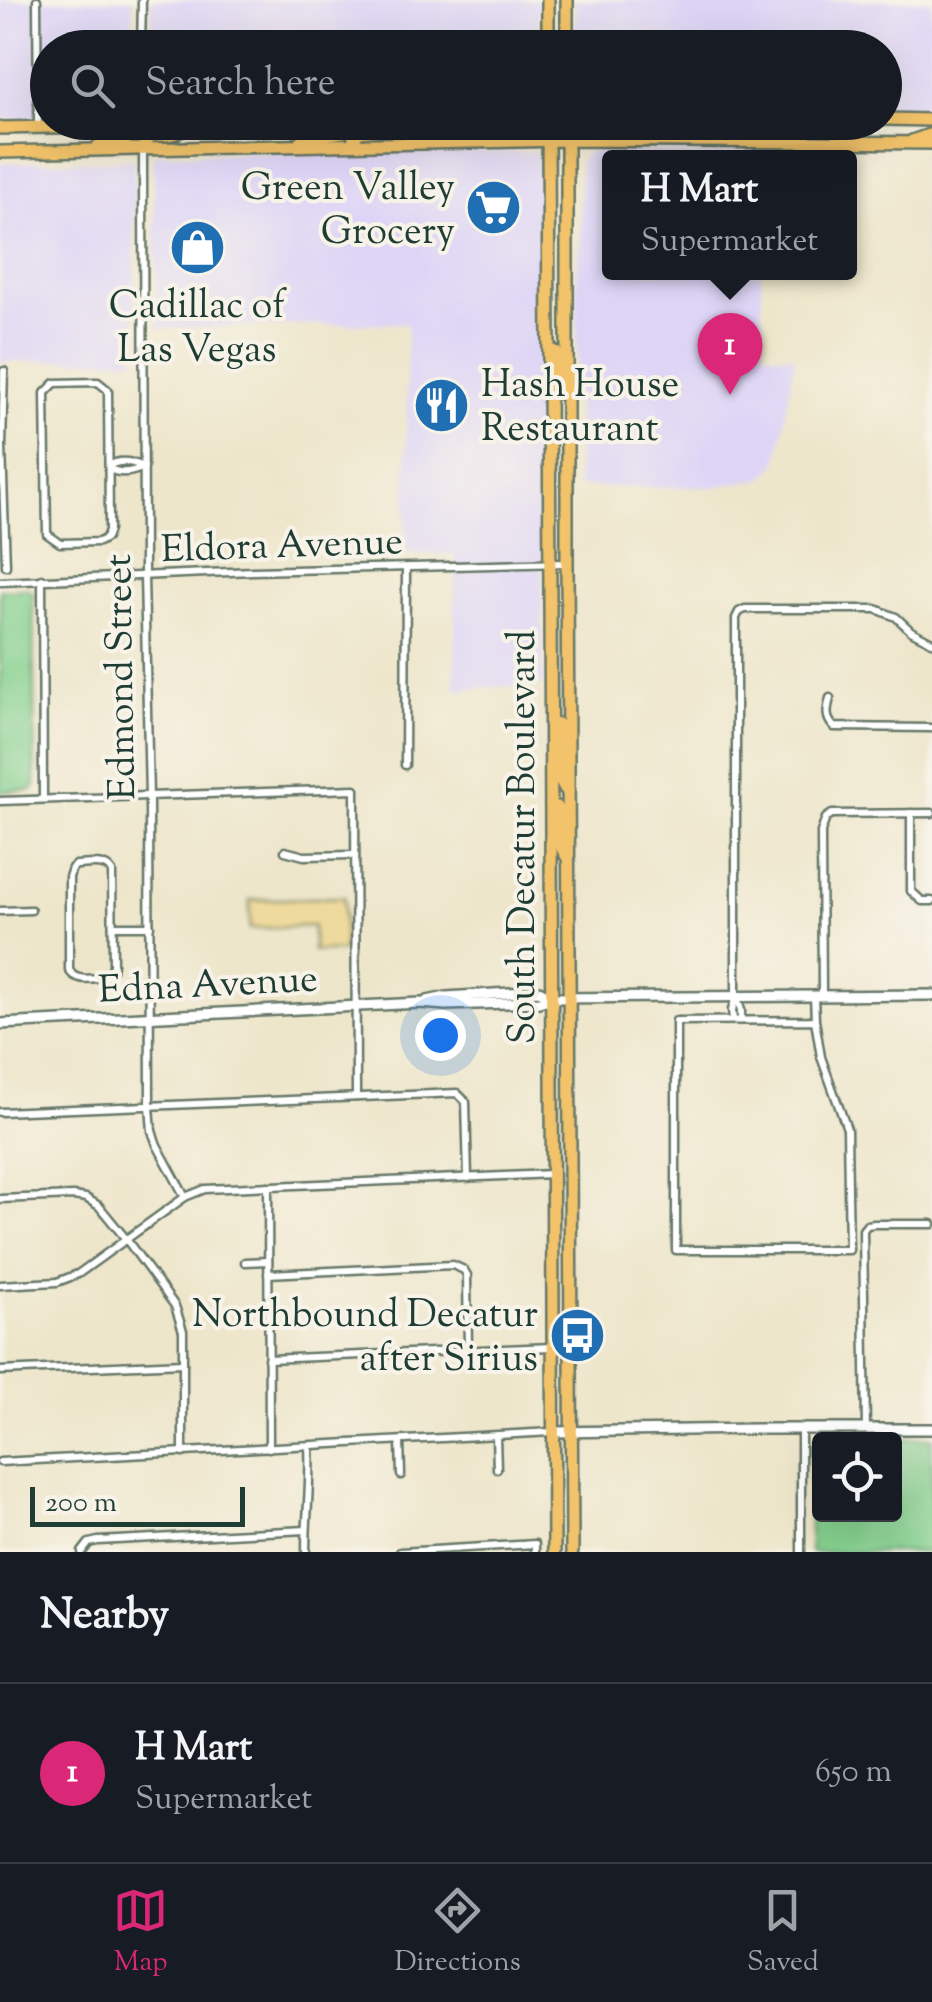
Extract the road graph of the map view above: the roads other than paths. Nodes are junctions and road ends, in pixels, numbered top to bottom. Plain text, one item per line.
1 (37, 0) edge
2 (142, 0) edge
3 (548, 0) edge
4 (567, 0) edge
5 (37, 30) edge
6 (142, 30) edge
7 (548, 30) edge
8 (567, 30) edge
9 (902, 120) edge
10 (932, 120) edge
11 (0, 128) edge
12 (30, 128) edge
13 (932, 134) edge
14 (130, 140) edge
15 (146, 140) edge
16 (302, 140) edge
17 (354, 140) edge
18 (548, 140) junction
19 (568, 140) junction
20 (690, 140) joint
21 (756, 141) joint
22 (908, 143) junction
23 (932, 143) edge
24 (353, 144) junction
25 (296, 146) junction
26 (142, 149) junction
27 (84, 150) junction
28 (0, 152) edge
29 (549, 286) junction
30 (568, 347) junction
31 (550, 350) junction
32 (4, 370) dead end
33 (2, 398) edge
34 (568, 407) junction
35 (568, 457) junction
36 (550, 459) junction
37 (108, 467) junction
38 (144, 467) junction
39 (2, 532) edge
40 (567, 563) junction
41 (550, 564) junction
42 (6, 566) dead end
43 (406, 568) junction
44 (144, 576) junction
45 (42, 580) junction
46 (0, 582) edge
47 (932, 642) edge
48 (830, 698) dead end
49 (551, 712) junction
50 (932, 728) edge
51 (405, 766) dead end
52 (569, 794) junction
53 (149, 798) junction
54 (43, 800) junction
55 (0, 801) edge
56 (551, 806) junction
57 (911, 813) junction
58 (932, 813) edge
59 (286, 850) dead end
60 (355, 855) junction
61 (569, 861) junction
62 (932, 901) edge
63 (32, 910) dead end
64 (0, 911) edge
65 (113, 926) junction
66 (150, 926) junction
67 (932, 995) edge
68 (736, 996) junction
69 (818, 996) junction
70 (561, 998) junction
71 (356, 1006) junction
72 (151, 1016) junction
73 (737, 1020) junction
74 (816, 1020) junction
75 (0, 1024) edge
76 (356, 1097) junction
77 (150, 1106) junction
78 (0, 1112) edge
79 (552, 1174) junction
80 (468, 1178) junction
81 (268, 1186) junction
82 (185, 1196) junction
83 (0, 1199) edge
84 (932, 1224) edge
85 (569, 1227) junction
86 (126, 1238) junction
87 (268, 1261) junction
88 (245, 1262) dead end
89 (268, 1274) junction
90 (0, 1284) edge
91 (554, 1346) junction
92 (468, 1350) junction
93 (268, 1359) junction
94 (183, 1362) junction
95 (0, 1370) edge
96 (802, 1428) junction
97 (866, 1429) junction
98 (932, 1429) edge
99 (553, 1432) junction
100 (572, 1432) junction
101 (496, 1436) junction
102 (400, 1441) junction
103 (309, 1446) junction
104 (269, 1448) junction
105 (183, 1453) junction
106 (0, 1462) edge
107 (497, 1469) dead end
108 (401, 1475) dead end
109 (306, 1530) junction
110 (534, 1548) edge
111 (82, 1550) edge
112 (421, 1551) edge
113 (306, 1552) edge
114 (400, 1552) edge
115 (554, 1552) edge
116 (572, 1552) edge
117 (801, 1552) edge

1 - 5 street
2 - 6 street
3 - 7 main road
4 - 8 main road
9 - 10 main road
11 - 12 main road
13 - 22 main road
14 - 27 main road
15 - 26 main road
16 - 25 main road
17 - 24 main road
18 - 19 main road
18 - 24 main road
18 - 29 main road, South Decatur Boulevard
19 - 20 main road
19 - 30 main road, South Decatur Boulevard
20 - 21 main road
21 - 22 main road
22 - 23 main road
24 - 25 main road
25 - 26 main road
26 - 27 main road
26 - 38 street, Edmond Street
27 - 28 main road
29 - 30 main road
29 - 31 main road, South Decatur Boulevard
30 - 34 main road, South Decatur Boulevard
31 - 34 main road
31 - 36 main road, South Decatur Boulevard
32 - 33 street
33 - 39 street
34 - 35 main road, South Decatur Boulevard
35 - 36 main road
35 - 40 main road, South Decatur Boulevard
36 - 41 main road, South Decatur Boulevard
37 - 37 street
37 - 38 street
38 - 44 street, Edmond Street
39 - 42 street
40 - 41 street, Eldora Avenue
40 - 52 main road, South Decatur Boulevard
41 - 43 street, Eldora Avenue
41 - 49 main road, South Decatur Boulevard
43 - 44 street, Eldora Avenue
43 - 51 street
44 - 45 street, Eldora Avenue
44 - 53 street, Edmond Street
45 - 46 street, Eldora Avenue
45 - 54 street
47 - 68 street
48 - 50 street
49 - 52 main road
49 - 56 main road, South Decatur Boulevard
52 - 61 main road, South Decatur Boulevard
53 - 54 street
53 - 60 street
53 - 66 street, Edmond Street
54 - 55 street
56 - 61 main road
56 - 70 main road, South Decatur Boulevard
57 - 58 street
57 - 62 street
57 - 69 street
59 - 60 street
60 - 71 street
61 - 70 main road, South Decatur Boulevard
63 - 64 street
65 - 65 street
65 - 66 street
66 - 72 street, Edmond Street
67 - 69 street, Edna Avenue
68 - 69 street, Edna Avenue
68 - 70 street, Edna Avenue
68 - 73 street
69 - 74 street
70 - 71 street, Edna Avenue
70 - 79 main road, South Decatur Boulevard
70 - 85 main road, South Decatur Boulevard
71 - 72 street, Edna Avenue
71 - 76 street
72 - 75 street, Edna Avenue
72 - 77 street, Edmond Street
73 - 74 street
73 - 74 street
76 - 77 street
76 - 80 street
77 - 78 street
77 - 82 street, Edmond Street
79 - 80 street
79 - 85 main road
79 - 91 main road, South Decatur Boulevard
80 - 81 street
81 - 82 street
81 - 87 street
82 - 86 street
83 - 86 street
84 - 97 street
85 - 100 main road, South Decatur Boulevard
86 - 90 street
86 - 94 street
87 - 88 street
87 - 89 street
89 - 92 street
89 - 93 street
91 - 92 street
91 - 99 main road, South Decatur Boulevard
92 - 93 street
93 - 104 street
94 - 95 street
94 - 105 street
96 - 97 street
96 - 100 street
96 - 117 street
97 - 98 street
99 - 100 street
99 - 101 street
99 - 115 main road, South Decatur Boulevard
100 - 116 main road, South Decatur Boulevard
101 - 102 street
101 - 107 street
102 - 103 street
102 - 108 street
103 - 104 street
103 - 109 street
104 - 105 street
105 - 106 street
109 - 111 street
109 - 113 street
110 - 112 street
112 - 114 street

